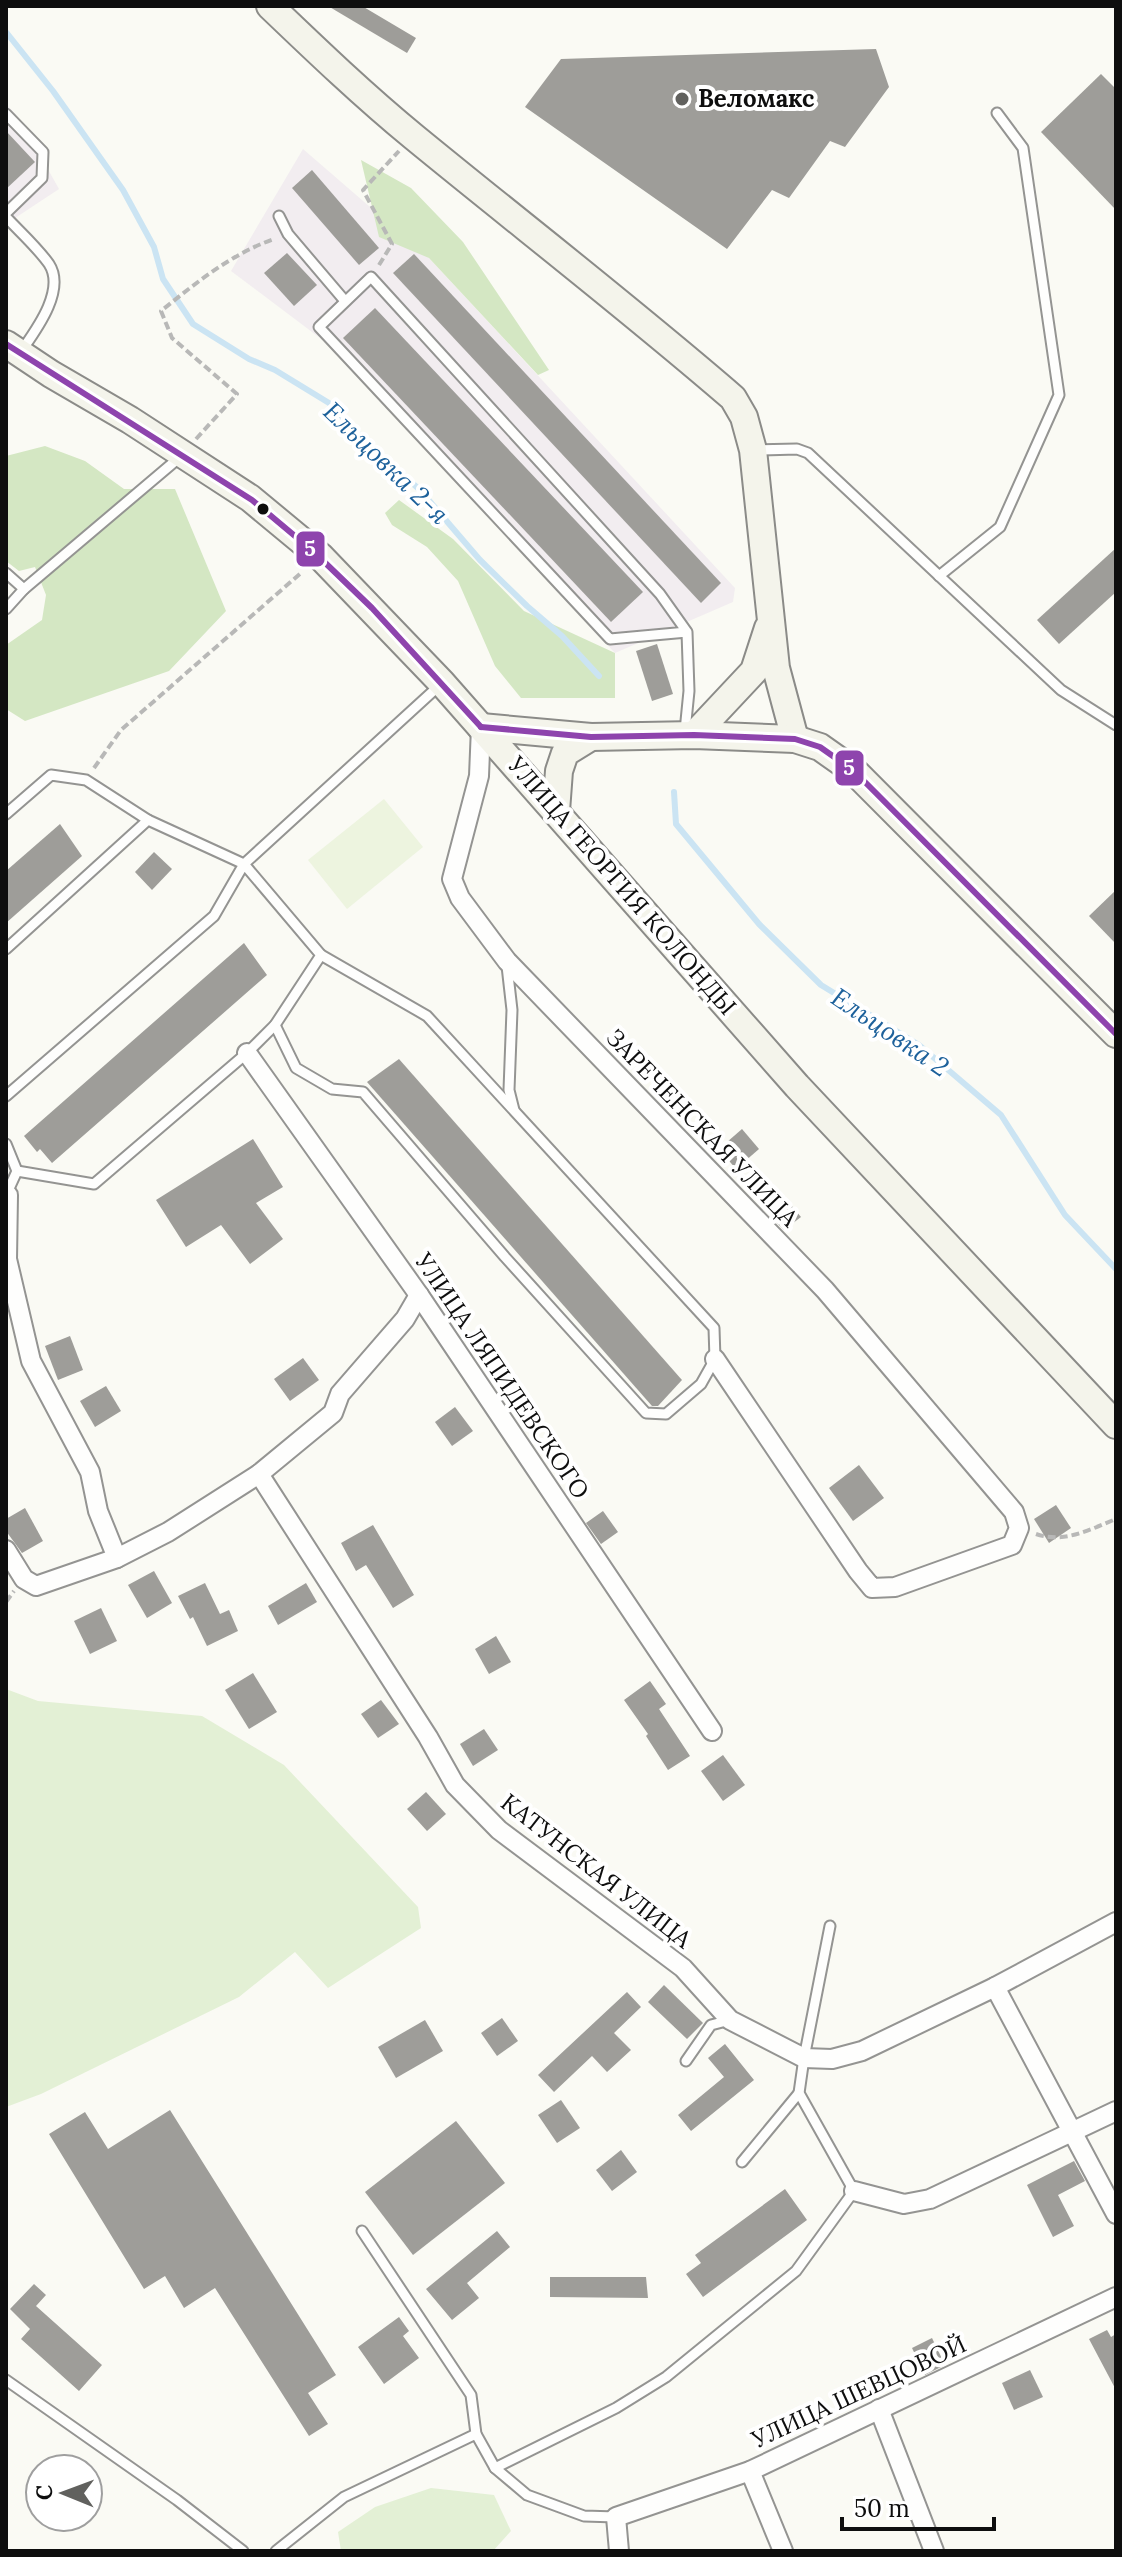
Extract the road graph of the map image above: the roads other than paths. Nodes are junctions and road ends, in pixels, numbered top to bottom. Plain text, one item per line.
1 (270, 6) edge
2 (997, 113) dead end
3 (6, 114) edge
4 (6, 215) edge
5 (279, 216) dead end
6 (345, 301) junction
7 (13, 349) edge
8 (753, 450) junction
9 (183, 455) junction
10 (6, 573) edge
11 (939, 576) junction
12 (24, 589) junction
13 (6, 609) edge
14 (770, 622) junction
15 (687, 632) junction
16 (442, 683) junction
17 (1116, 725) edge
18 (481, 727) junction
19 (689, 735) junction
20 (591, 737) junction
21 (795, 739) junction
22 (556, 811) junction
23 (6, 814) edge
24 (148, 820) junction
25 (244, 864) junction
26 (6, 949) edge
27 (321, 955) junction
28 (507, 961) junction
29 (275, 1025) junction
30 (1116, 1034) edge
31 (247, 1053) junction
32 (6, 1096) edge
33 (514, 1114) junction
34 (6, 1144) edge
35 (17, 1171) junction
36 (7, 1195) edge
37 (419, 1295) junction
38 (715, 1359) junction
39 (1116, 1425) edge
40 (259, 1474) junction
41 (6, 1550) edge
42 (117, 1558) junction
43 (712, 1731) dead end
44 (1116, 1922) edge
45 (830, 1926) dead end
46 (995, 1987) junction
47 (730, 2020) junction
48 (804, 2058) junction
49 (686, 2061) dead end
50 (799, 2093) junction
51 (1116, 2111) edge
52 (1073, 2132) junction
53 (742, 2162) dead end
54 (854, 2191) junction
55 (1116, 2214) edge
56 (362, 2231) dead end
57 (1116, 2297) edge
58 (6, 2380) edge
59 (879, 2409) junction
60 (476, 2434) junction
61 (495, 2468) junction
62 (750, 2471) junction
63 (616, 2517) junction
64 (243, 2551) edge
65 (276, 2551) edge
66 (619, 2551) edge
67 (783, 2551) edge
68 (934, 2551) edge

1 - 8 street
2 - 11 lane
3 - 4 lane
4 - 7 lane
5 - 6 lane
6 - 15 lane
6 - 15 lane
7 - 9 street, УЛИЦА ГЕОРГИЯ КОЛОНДЫ
8 - 11 lane
8 - 14 street
9 - 12 lane
9 - 16 street, УЛИЦА ГЕОРГИЯ КОЛОНДЫ
10 - 12 lane
11 - 17 lane
12 - 13 lane
14 - 19 street
14 - 21 street
15 - 19 lane
16 - 18 street, УЛИЦА ГЕОРГИЯ КОЛОНДЫ
16 - 25 lane
18 - 20 street
18 - 22 street, УЛИЦА ГЕОРГИЯ КОЛОНДЫ
18 - 28 street, ЗАРЕЧЕНСКАЯ УЛИЦА
19 - 20 street
19 - 21 street
20 - 22 street
21 - 30 street
22 - 39 street, УЛИЦА ГЕОРГИЯ КОЛОНДЫ
23 - 24 lane
24 - 25 lane
24 - 26 lane
25 - 27 lane
25 - 32 lane
27 - 29 lane
27 - 33 lane
28 - 33 lane
28 - 38 street, ЗАРЕЧЕНСКАЯ УЛИЦА
29 - 31 lane
29 - 38 lane
31 - 35 lane
31 - 37 street, УЛИЦА ЛЯПИДЕВСКОГО
33 - 38 lane
34 - 35 lane
35 - 36 lane
36 - 42 street
37 - 40 street
37 - 43 street, УЛИЦА ЛЯПИДЕВСКОГО
40 - 42 street
40 - 47 street, КАТУНСКАЯ УЛИЦА
41 - 42 street
44 - 46 street
45 - 48 lane
46 - 48 street
46 - 52 street
47 - 48 street, КАТУНСКАЯ УЛИЦА
47 - 49 lane
48 - 50 lane
50 - 53 lane
50 - 54 lane
51 - 52 street
52 - 54 street
52 - 55 street
54 - 61 lane
56 - 60 lane
57 - 59 street, УЛИЦА ШЕВЦОВОЙ
58 - 64 lane
59 - 62 street, УЛИЦА ШЕВЦОВОЙ
59 - 68 street
60 - 61 lane
60 - 65 lane
61 - 63 lane
62 - 63 street, УЛИЦА ШЕВЦОВОЙ
62 - 67 street
63 - 66 street

